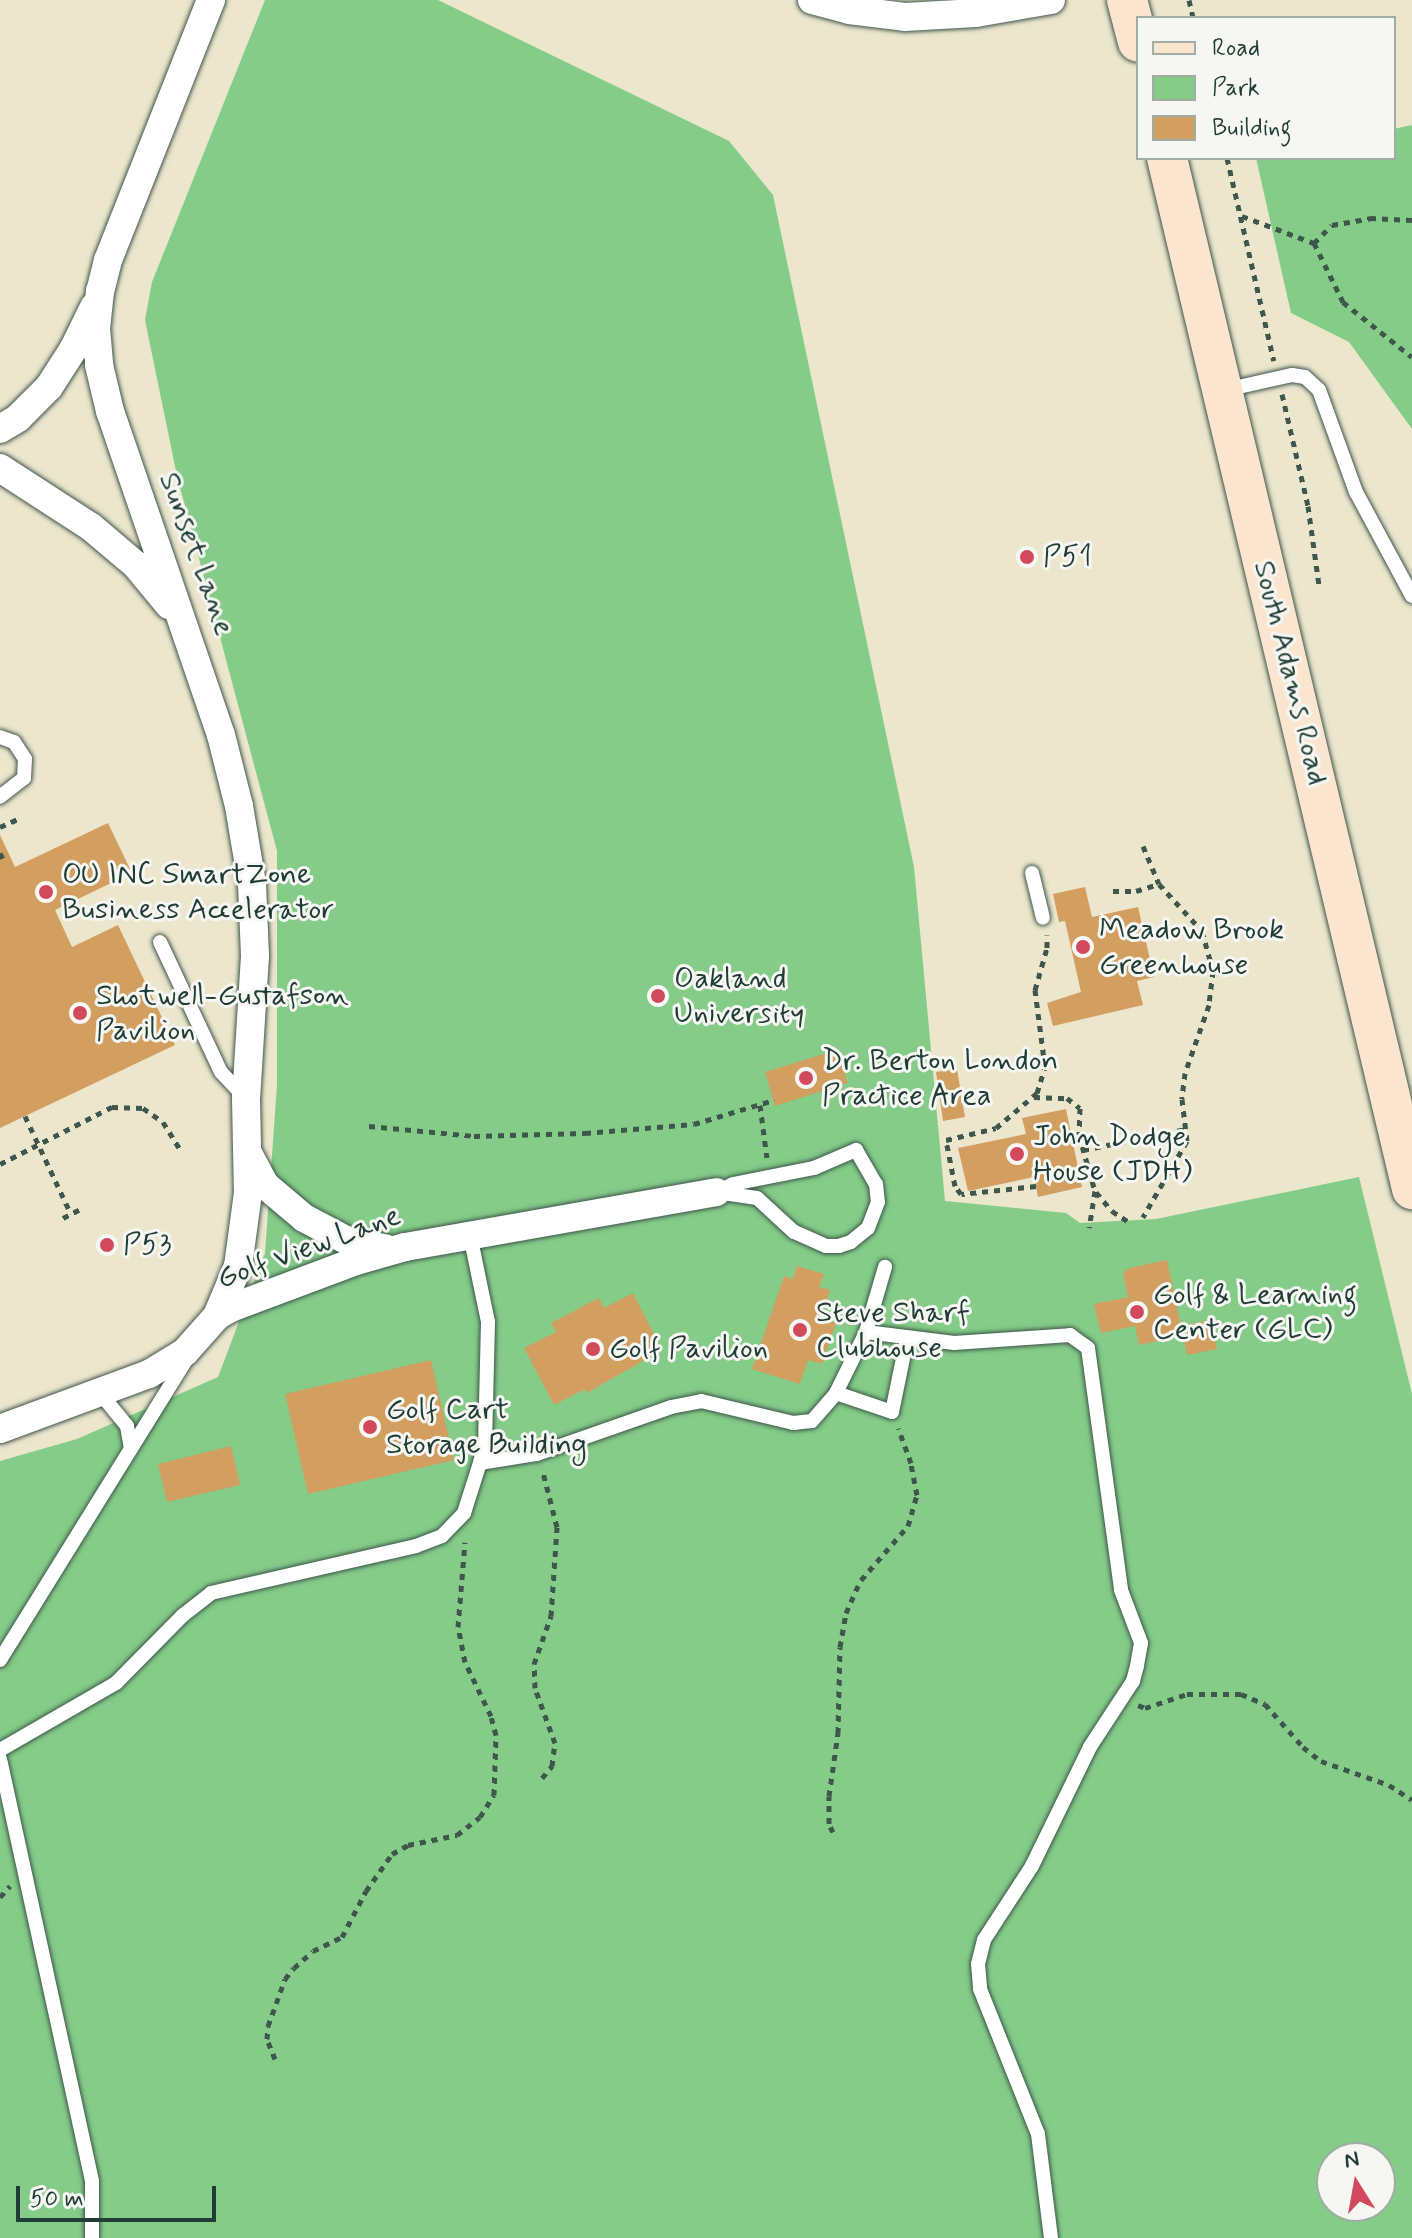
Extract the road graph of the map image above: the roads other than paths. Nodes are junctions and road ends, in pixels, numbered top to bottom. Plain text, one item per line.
1 (211, 0) edge
2 (812, 0) edge
3 (1051, 0) edge
4 (1127, 0) edge
5 (1136, 34) edge
6 (1167, 160) edge
7 (100, 291) junction
8 (1221, 391) junction
9 (0, 429) edge
10 (0, 468) edge
11 (1412, 596) edge
12 (192, 643) junction
13 (0, 737) edge
14 (0, 797) edge
15 (1032, 873) dead end
16 (1043, 918) road end
17 (160, 942) dead end
18 (246, 1099) junction
19 (246, 1149) junction
20 (1412, 1189) edge
21 (716, 1192) junction
22 (470, 1235) junction
23 (405, 1247) junction
24 (885, 1267) dead end
25 (210, 1325) junction
26 (866, 1332) junction
27 (907, 1339) junction
28 (100, 1393) junction
29 (836, 1393) junction
30 (0, 1429) edge
31 (131, 1448) junction
32 (480, 1463) junction
33 (0, 1660) edge
34 (0, 1750) edge
35 (0, 1759) edge
36 (92, 2238) edge
37 (1051, 2238) edge

1 - 7 street, Sunset Lane
2 - 3 street
4 - 5 main road
6 - 8 main road, South Adams Road
7 - 9 street
7 - 12 street, Sunset Lane
8 - 11 lane
8 - 20 main road, South Adams Road
10 - 12 street
12 - 18 street, Sunset Lane
13 - 14 lane
15 - 16 lane
17 - 18 lane
18 - 19 street, Sunset Lane
19 - 23 street, Sunset Lane
19 - 25 street, Sunset Lane
21 - 21 lane
21 - 22 street, Golf View Lane
22 - 23 street, Golf View Lane
22 - 32 lane
23 - 25 street, Golf View Lane
24 - 26 lane
25 - 28 street, Golf View Lane
25 - 31 lane
26 - 27 lane
26 - 29 lane
27 - 29 lane
27 - 37 lane
28 - 30 street, Golf View Lane
28 - 31 lane
29 - 32 lane
31 - 33 lane
32 - 34 lane
35 - 36 lane

